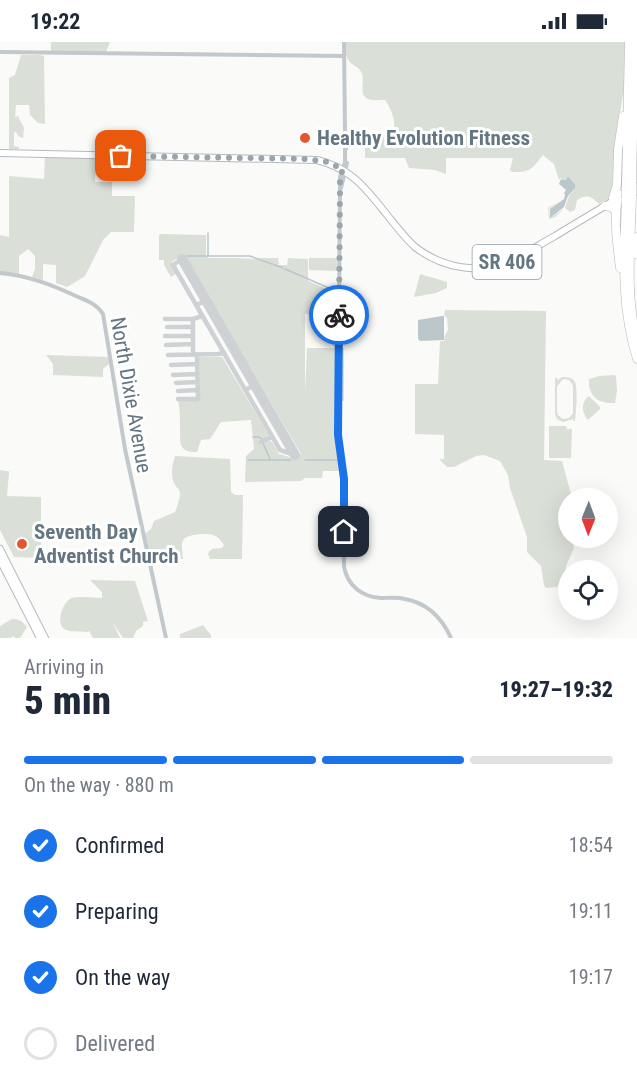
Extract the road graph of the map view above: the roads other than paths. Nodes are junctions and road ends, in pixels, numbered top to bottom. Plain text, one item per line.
1 (344, 42) edge
2 (629, 42) edge
3 (635, 42) edge
4 (0, 52) edge
5 (344, 56) junction
6 (628, 82) junction
7 (634, 89) junction
8 (637, 116) edge
9 (0, 152) edge
10 (345, 168) junction
11 (634, 185) edge
12 (622, 197) junction
13 (604, 206) junction
14 (385, 209) junction
15 (616, 212) junction
16 (637, 237) edge
17 (0, 273) edge
18 (627, 295) junction
19 (637, 340) edge
20 (637, 359) edge
21 (0, 549) edge
22 (0, 560) edge
23 (40, 638) edge
24 (45, 638) edge
25 (166, 638) edge
26 (451, 638) edge

1 - 5 street
2 - 6 highway
3 - 7 highway
4 - 5 street
5 - 10 street
6 - 11 highway
6 - 12 highway
7 - 8 highway
7 - 11 highway
9 - 10 main road, SR 406
10 - 14 main road, SR 406
10 - 14 main road, SR 406
10 - 26 street
11 - 12 highway, bridge
12 - 13 main road, SR 406
12 - 14 main road, SR 406
12 - 15 highway
12 - 18 highway
13 - 14 main road, SR 406
13 - 15 highway
15 - 18 highway
16 - 18 highway
17 - 25 street, North Dixie Avenue
18 - 19 highway
18 - 20 highway
21 - 24 main road
22 - 23 main road

